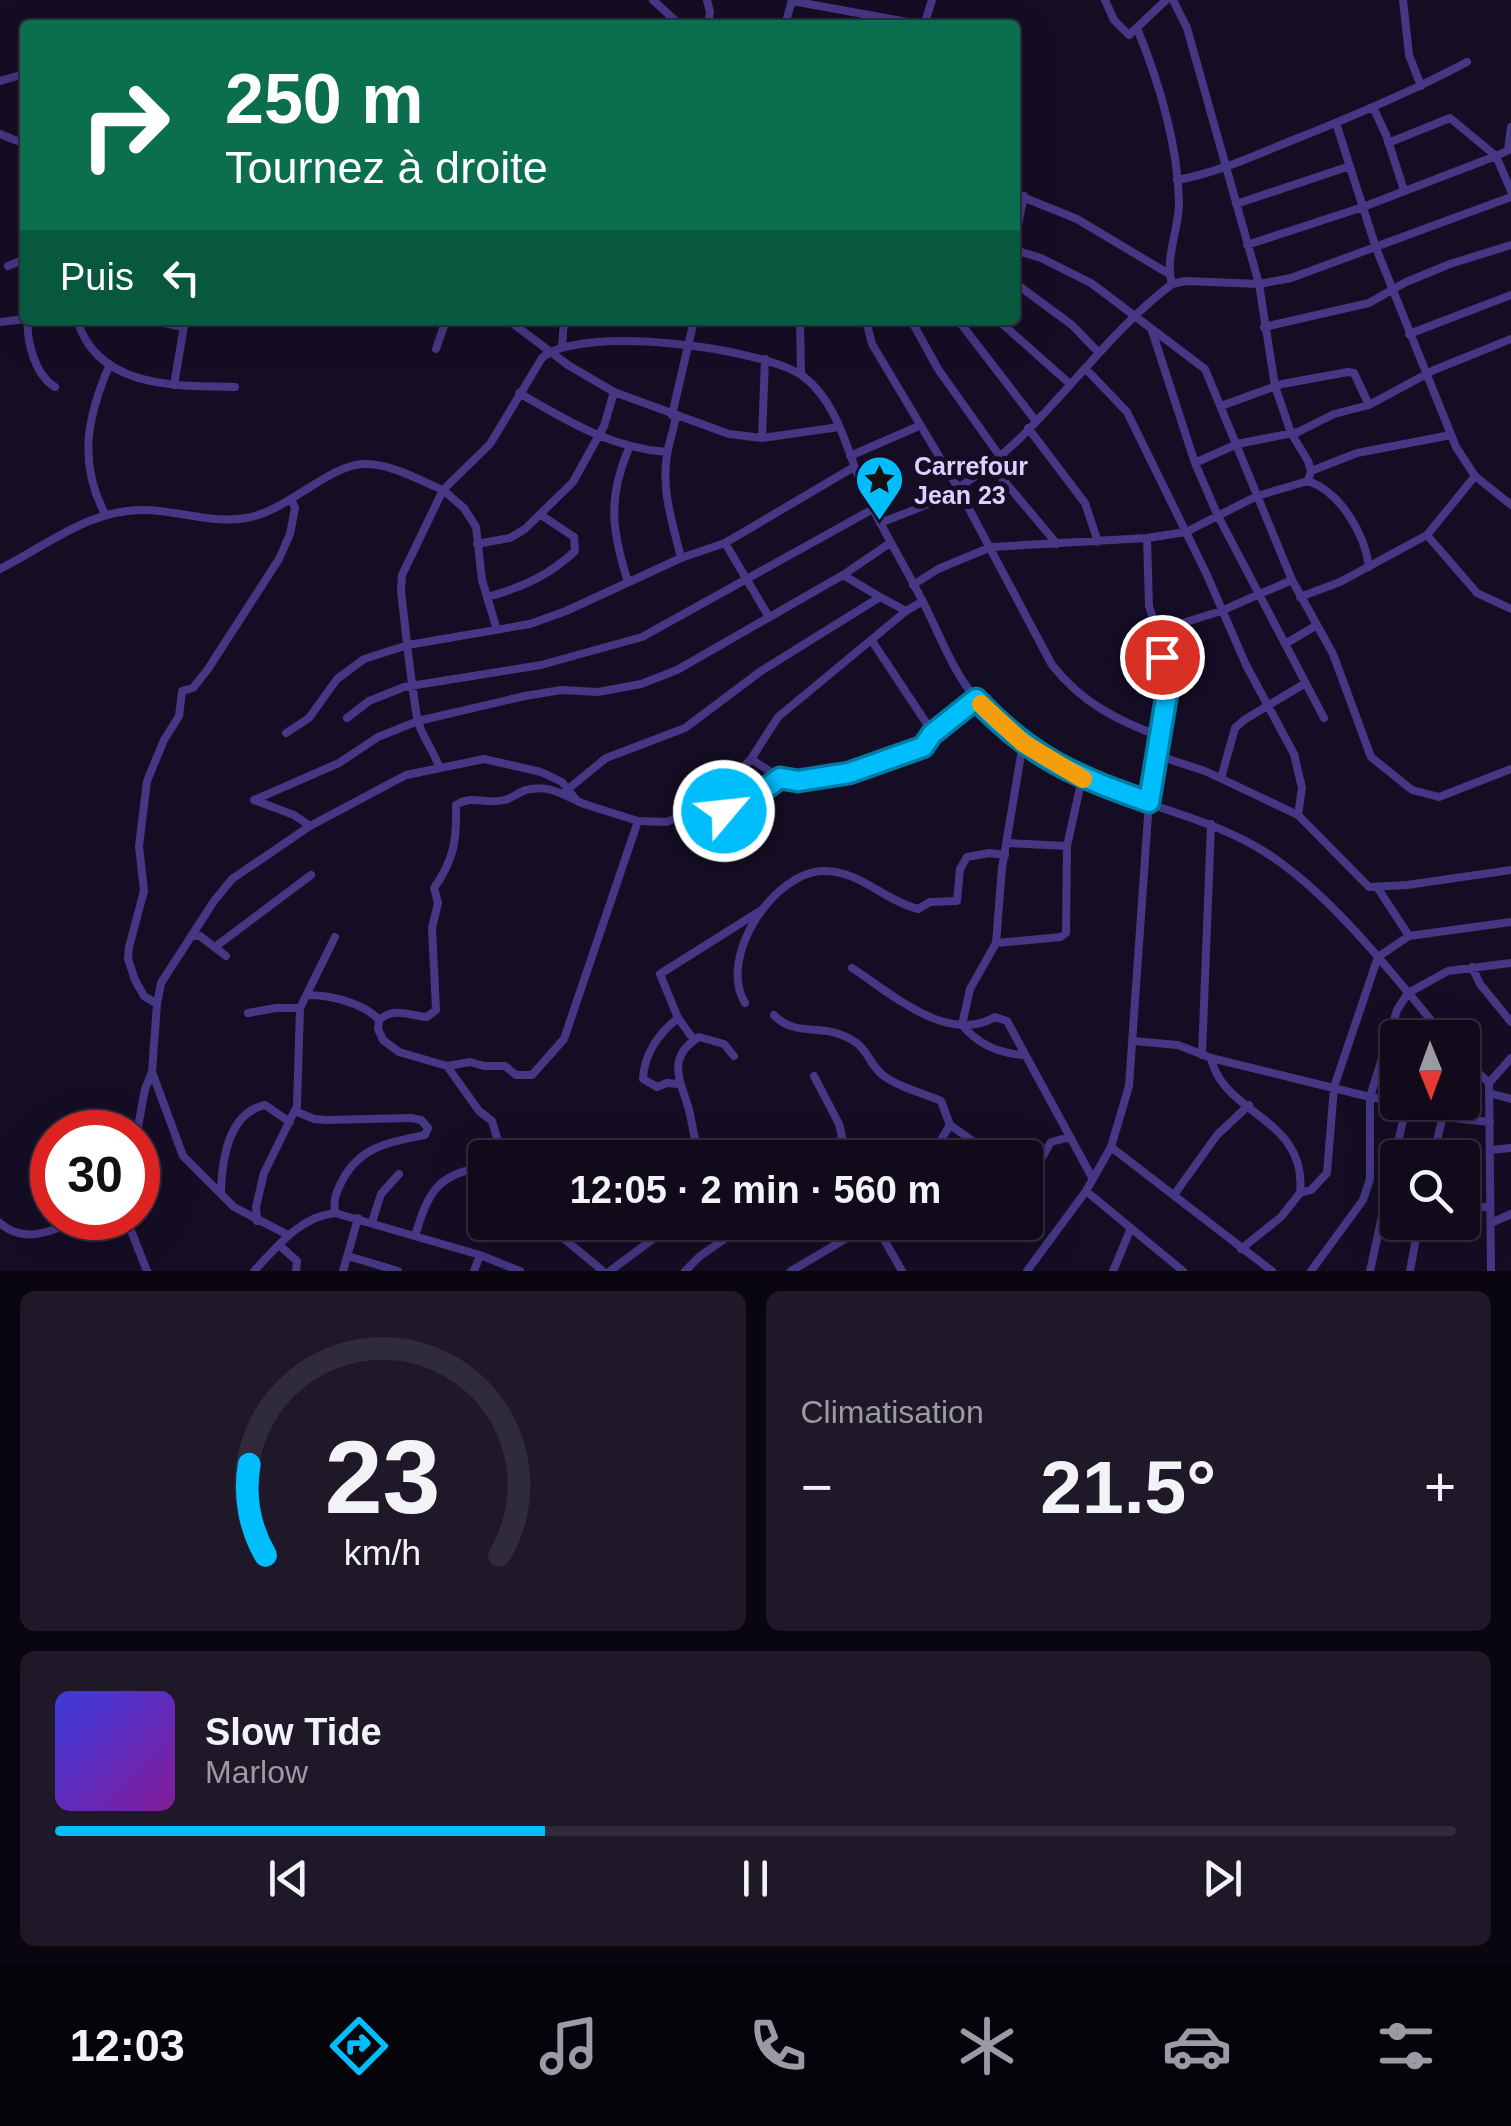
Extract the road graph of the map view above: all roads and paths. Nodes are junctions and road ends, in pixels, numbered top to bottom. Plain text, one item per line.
1 (653, 0) edge
2 (792, 0) edge
3 (1105, 0) edge
4 (1169, 0) edge
5 (1404, 0) edge
6 (675, 20) edge
7 (898, 20) edge
8 (1138, 28) junction
9 (1467, 62) dead end
10 (1421, 86) junction
11 (1373, 107) junction
12 (1336, 123) junction
13 (1511, 127) edge
14 (1388, 143) junction
15 (1510, 149) edge
16 (1496, 156) junction
17 (1350, 166) junction
18 (1225, 168) junction
19 (1176, 180) junction
20 (1404, 190) junction
21 (1511, 194) edge
22 (1020, 195) edge
23 (1236, 204) junction
24 (1363, 207) junction
25 (1248, 245) junction
26 (1511, 245) edge
27 (1376, 248) junction
28 (1020, 252) edge
29 (20, 261) edge
30 (8, 266) dead end
31 (1169, 274) junction
32 (1172, 284) junction
33 (1260, 284) junction
34 (1020, 287) edge
35 (1392, 290) junction
36 (1511, 294) edge
37 (1136, 316) junction
38 (26, 325) edge
39 (80, 325) edge
40 (184, 325) edge
41 (444, 325) edge
42 (515, 325) edge
43 (564, 325) edge
44 (693, 325) edge
45 (800, 325) edge
46 (867, 325) edge
47 (915, 325) edge
48 (962, 325) edge
49 (1004, 325) edge
50 (1264, 327) junction
51 (1152, 331) junction
52 (1409, 334) junction
53 (1511, 339) edge
54 (690, 346) junction
55 (562, 347) junction
56 (436, 349) dead end
57 (551, 350) junction
58 (1099, 353) junction
59 (765, 359) junction
60 (110, 366) junction
61 (1085, 368) junction
62 (801, 374) junction
63 (1425, 374) junction
64 (1070, 384) junction
65 (174, 385) junction
66 (1274, 386) junction
67 (55, 387) dead end
68 (235, 388) dead end
69 (614, 392) junction
70 (519, 393) junction
71 (1369, 405) junction
72 (1221, 406) junction
73 (674, 416) junction
74 (1031, 424) junction
75 (919, 426) junction
76 (839, 427) junction
77 (1291, 433) junction
78 (599, 435) junction
79 (1451, 435) junction
80 (762, 438) junction
81 (1237, 444) junction
82 (629, 448) junction
83 (667, 452) junction
84 (1000, 455) junction
85 (850, 456) junction
86 (1195, 463) junction
87 (990, 464) junction
88 (854, 467) junction
89 (1311, 471) junction
90 (1475, 476) junction
91 (1308, 481) junction
92 (958, 488) junction
93 (443, 490) junction
94 (1257, 496) junction
95 (292, 502) junction
96 (1511, 506) edge
97 (873, 509) junction
98 (104, 514) junction
99 (1217, 514) junction
100 (541, 516) junction
101 (880, 523) junction
102 (1186, 532) junction
103 (1426, 534) junction
104 (1146, 538) junction
105 (1098, 542) junction
106 (725, 543) junction
107 (890, 543) junction
108 (477, 544) junction
109 (1057, 544) junction
110 (991, 547) junction
111 (681, 558) junction
112 (1369, 568) junction
113 (0, 569) edge
114 (843, 575) junction
115 (1292, 580) junction
116 (628, 582) junction
117 (746, 582) junction
118 (913, 584) junction
119 (1257, 595) junction
120 (487, 597) junction
121 (880, 597) junction
122 (1300, 597) junction
123 (923, 602) junction
124 (1511, 609) edge
125 (906, 611) junction
126 (1221, 611) junction
127 (769, 617) junction
128 (1316, 625) junction
129 (497, 630) junction
130 (1157, 631) junction
131 (872, 641) junction
132 (1284, 644) junction
133 (408, 646) junction
134 (1304, 684) junction
135 (411, 685) junction
136 (976, 699) junction
137 (1268, 705) junction
138 (347, 718) dead end
139 (1324, 718) dead end
140 (418, 722) junction
141 (286, 733) dead end
142 (932, 734) junction
143 (1162, 737) junction
144 (1023, 743) junction
145 (1159, 756) junction
146 (751, 759) junction
147 (439, 768) junction
148 (1511, 769) edge
149 (780, 778) junction
150 (1082, 778) junction
151 (1221, 778) junction
152 (567, 790) junction
153 (577, 800) junction
154 (1149, 802) junction
155 (1298, 815) junction
156 (638, 821) junction
157 (1212, 824) junction
158 (310, 826) junction
159 (698, 826) dead end
160 (1007, 844) junction
161 (1067, 846) junction
162 (1005, 855) junction
163 (1511, 870) edge
164 (311, 875) dead end
165 (1377, 887) junction
166 (761, 910) junction
167 (1511, 922) edge
168 (191, 936) junction
169 (1409, 936) junction
170 (335, 937) dead end
171 (996, 944) junction
172 (215, 947) junction
173 (226, 956) dead end
174 (1378, 957) junction
175 (1510, 964) edge
176 (1472, 966) junction
177 (852, 968) dead end
178 (1408, 993) junction
179 (307, 996) junction
180 (745, 1002) dead end
181 (156, 1004) junction
182 (300, 1008) junction
183 (248, 1013) dead end
184 (774, 1015) dead end
185 (678, 1018) junction
186 (379, 1020) junction
187 (1431, 1020) edge
188 (1511, 1022) edge
189 (962, 1025) junction
190 (694, 1040) junction
191 (1134, 1041) junction
192 (1025, 1055) junction
193 (734, 1056) dead end
194 (1207, 1056) junction
195 (1511, 1058) edge
196 (447, 1066) junction
197 (152, 1072) junction
198 (814, 1076) dead end
199 (1480, 1077) edge
200 (678, 1084) junction
201 (1334, 1087) junction
202 (1489, 1088) junction
203 (1370, 1097) junction
204 (1380, 1099) edge
205 (1511, 1099) edge
206 (1249, 1105) junction
207 (141, 1110) edge
208 (296, 1111) junction
209 (1399, 1120) edge
210 (1471, 1120) edge
211 (290, 1122) junction
212 (1490, 1122) junction
213 (950, 1125) junction
214 (1070, 1137) junction
215 (843, 1139) edge
216 (498, 1140) edge
217 (697, 1140) edge
218 (941, 1140) edge
219 (971, 1140) edge
220 (1110, 1147) junction
221 (1511, 1148) edge
222 (1490, 1150) junction
223 (1043, 1156) edge
224 (468, 1171) edge
225 (399, 1174) dead end
226 (1093, 1179) junction
227 (221, 1191) junction
228 (1086, 1191) junction
229 (1300, 1193) junction
230 (1174, 1195) junction
231 (1480, 1207) edge
232 (1490, 1207) junction
233 (334, 1213) junction
234 (1511, 1214) edge
235 (358, 1218) junction
236 (257, 1221) junction
237 (372, 1222) junction
238 (0, 1223) edge
239 (1491, 1223) junction
240 (1131, 1228) junction
241 (30, 1236) edge
242 (288, 1236) junction
243 (415, 1236) junction
244 (134, 1240) edge
245 (566, 1240) edge
246 (651, 1240) edge
247 (723, 1240) edge
248 (845, 1240) edge
249 (884, 1240) edge
250 (1417, 1240) edge
251 (279, 1245) junction
252 (1241, 1249) junction
253 (348, 1256) junction
254 (480, 1256) junction
255 (1180, 1270) edge
256 (1413, 1270) edge
257 (146, 1271) edge
258 (254, 1271) edge
259 (296, 1271) edge
260 (343, 1271) edge
261 (398, 1271) edge
262 (474, 1271) edge
263 (520, 1271) edge
264 (607, 1271) edge
265 (685, 1271) edge
266 (791, 1271) edge
267 (902, 1271) edge
268 (1028, 1271) edge
269 (1113, 1271) edge
270 (1272, 1271) edge
271 (1311, 1271) edge
272 (1370, 1271) edge
273 (1491, 1271) edge

1 - 6 street
2 - 7 street
3 - 8 street
4 - 8 street
4 - 18 street
5 - 10 street
8 - 19 street
9 - 10 street
10 - 11 street
11 - 12 street
11 - 14 street
12 - 17 street
12 - 18 street
13 - 15 street
14 - 16 street
14 - 20 street
15 - 16 street
16 - 20 street
16 - 21 street
17 - 23 street
17 - 24 street
18 - 19 street
18 - 23 street
19 - 31 street
20 - 24 street
21 - 27 street
22 - 31 street
23 - 25 street
24 - 25 street
24 - 27 street
25 - 33 street
26 - 35 street
27 - 33 street
27 - 35 street
28 - 37 street
29 - 30 street
31 - 32 street
32 - 33 street
32 - 37 street
33 - 50 street
34 - 58 street
35 - 50 street
35 - 52 street
36 - 52 street
37 - 51 street
37 - 58 street
38 - 67 street
39 - 60 street
40 - 65 street
41 - 56 street
42 - 57 street
43 - 55 street
44 - 54 street
45 - 62 street
46 - 75 street
47 - 84 street
48 - 74 street
49 - 64 street
50 - 66 street
51 - 72 street
51 - 86 street
52 - 63 street
53 - 63 street
54 - 55 street
54 - 59 street
54 - 73 street
55 - 57 street
57 - 69 street
57 - 70 street
58 - 61 street
59 - 62 street
59 - 80 street
60 - 65 street
60 - 98 street
61 - 64 street
61 - 102 street
62 - 76 street
63 - 71 street
63 - 79 street
64 - 74 street
65 - 68 street
66 - 71 street
66 - 72 street
66 - 77 street
69 - 73 street
69 - 78 street
70 - 78 street
70 - 93 street
71 - 77 street
72 - 81 street
73 - 80 street
73 - 83 street
74 - 84 street
74 - 105 street
75 - 85 street
75 - 92 street
76 - 80 street
76 - 85 street
77 - 81 street
77 - 89 street
78 - 82 street
78 - 100 street
79 - 89 street
79 - 90 street
81 - 86 street
81 - 94 street
82 - 83 street
82 - 116 street
83 - 111 street
84 - 87 street
85 - 88 street
86 - 99 street
87 - 92 street
87 - 109 street
88 - 97 street
88 - 106 street
89 - 91 street
90 - 96 street
90 - 103 street
91 - 94 street
91 - 112 street
92 - 101 street
92 - 110 street
93 - 95 street
93 - 108 street
93 - 133 street
94 - 99 street
94 - 115 street
95 - 98 street
95 - 181 street
97 - 101 street
97 - 117 street
98 - 113 street
99 - 102 street
99 - 119 street
100 - 108 street
100 - 120 street
101 - 107 street
102 - 104 street
102 - 126 street
103 - 112 street
103 - 124 street
104 - 105 street
104 - 130 street
105 - 109 street
106 - 111 street
106 - 117 street
107 - 114 street
107 - 118 street
108 - 120 street
109 - 110 street
110 - 118 street
110 - 143 street
111 - 116 street
112 - 122 street
114 - 121 street
114 - 127 street
115 - 119 street
115 - 122 street
116 - 129 street
117 - 127 street
117 - 135 street
118 - 123 street
119 - 126 street
119 - 132 street
120 - 129 street
121 - 125 street
121 - 152 street
122 - 128 street
123 - 125 street
123 - 136 street
125 - 131 street
126 - 130 street
126 - 137 street
127 - 140 street
128 - 132 street
128 - 148 street
129 - 133 street
130 - 143 street
131 - 142 street
131 - 146 street
132 - 134 street
133 - 135 street
133 - 141 street
134 - 137 street
134 - 139 street
135 - 138 street
135 - 140 street
136 - 142 street
136 - 144 street
137 - 151 street
137 - 155 street
140 - 147 street
140 - 158 street
142 - 149 street
143 - 145 street
144 - 150 street
144 - 160 street
145 - 151 street
145 - 154 street
146 - 149 street
146 - 156 street
147 - 152 street
147 - 158 street
149 - 159 street
150 - 154 street
150 - 161 street
151 - 155 street
152 - 153 street
153 - 156 street
153 - 186 street
154 - 157 street
154 - 191 street
155 - 165 street
156 - 196 street
157 - 174 street
157 - 194 street
158 - 168 street
160 - 161 street
160 - 162 street
161 - 171 street
162 - 166 street
162 - 171 street
163 - 165 street
164 - 172 street
165 - 169 street
166 - 180 street
166 - 185 street
167 - 169 street
168 - 172 street
168 - 181 street
169 - 174 street
170 - 179 street
171 - 189 street
172 - 173 street
174 - 178 street
174 - 201 street
175 - 176 street
176 - 178 street
176 - 188 street
177 - 189 street
178 - 187 street
178 - 203 street
179 - 182 street
179 - 186 street
181 - 197 street
182 - 183 street
182 - 208 street
184 - 213 street
185 - 190 street
185 - 200 street
186 - 196 street
189 - 192 street
189 - 192 street
190 - 193 street
190 - 200 street
191 - 194 street
191 - 220 street
192 - 214 street
194 - 201 street
194 - 206 street
195 - 202 street
196 - 216 street
197 - 207 street
197 - 227 street
198 - 215 street
199 - 202 street
200 - 217 street
201 - 203 street
201 - 229 street
202 - 205 street
202 - 212 street
203 - 204 street
203 - 271 street
206 - 229 street
206 - 230 street
208 - 211 street
208 - 233 street
209 - 272 street
210 - 212 street
211 - 227 street
211 - 236 street
212 - 222 street
213 - 218 street
213 - 219 street
214 - 223 street
214 - 226 street
220 - 226 street
220 - 230 street
221 - 222 street
222 - 232 street
224 - 243 street
225 - 237 street
226 - 228 street
227 - 236 street
228 - 240 street
228 - 268 street
229 - 252 street
230 - 252 street
231 - 232 street
232 - 239 street
233 - 235 street
233 - 242 street
234 - 239 street
235 - 237 street
235 - 253 street
236 - 242 street
237 - 243 street
238 - 241 street
239 - 273 street
240 - 255 street
240 - 269 street
242 - 251 street
243 - 254 street
244 - 257 street
245 - 264 street
246 - 264 street
247 - 265 street
248 - 266 street
249 - 267 street
250 - 256 street
251 - 258 street
251 - 259 street
252 - 270 street
253 - 260 street
253 - 261 street
254 - 262 street
254 - 263 street

